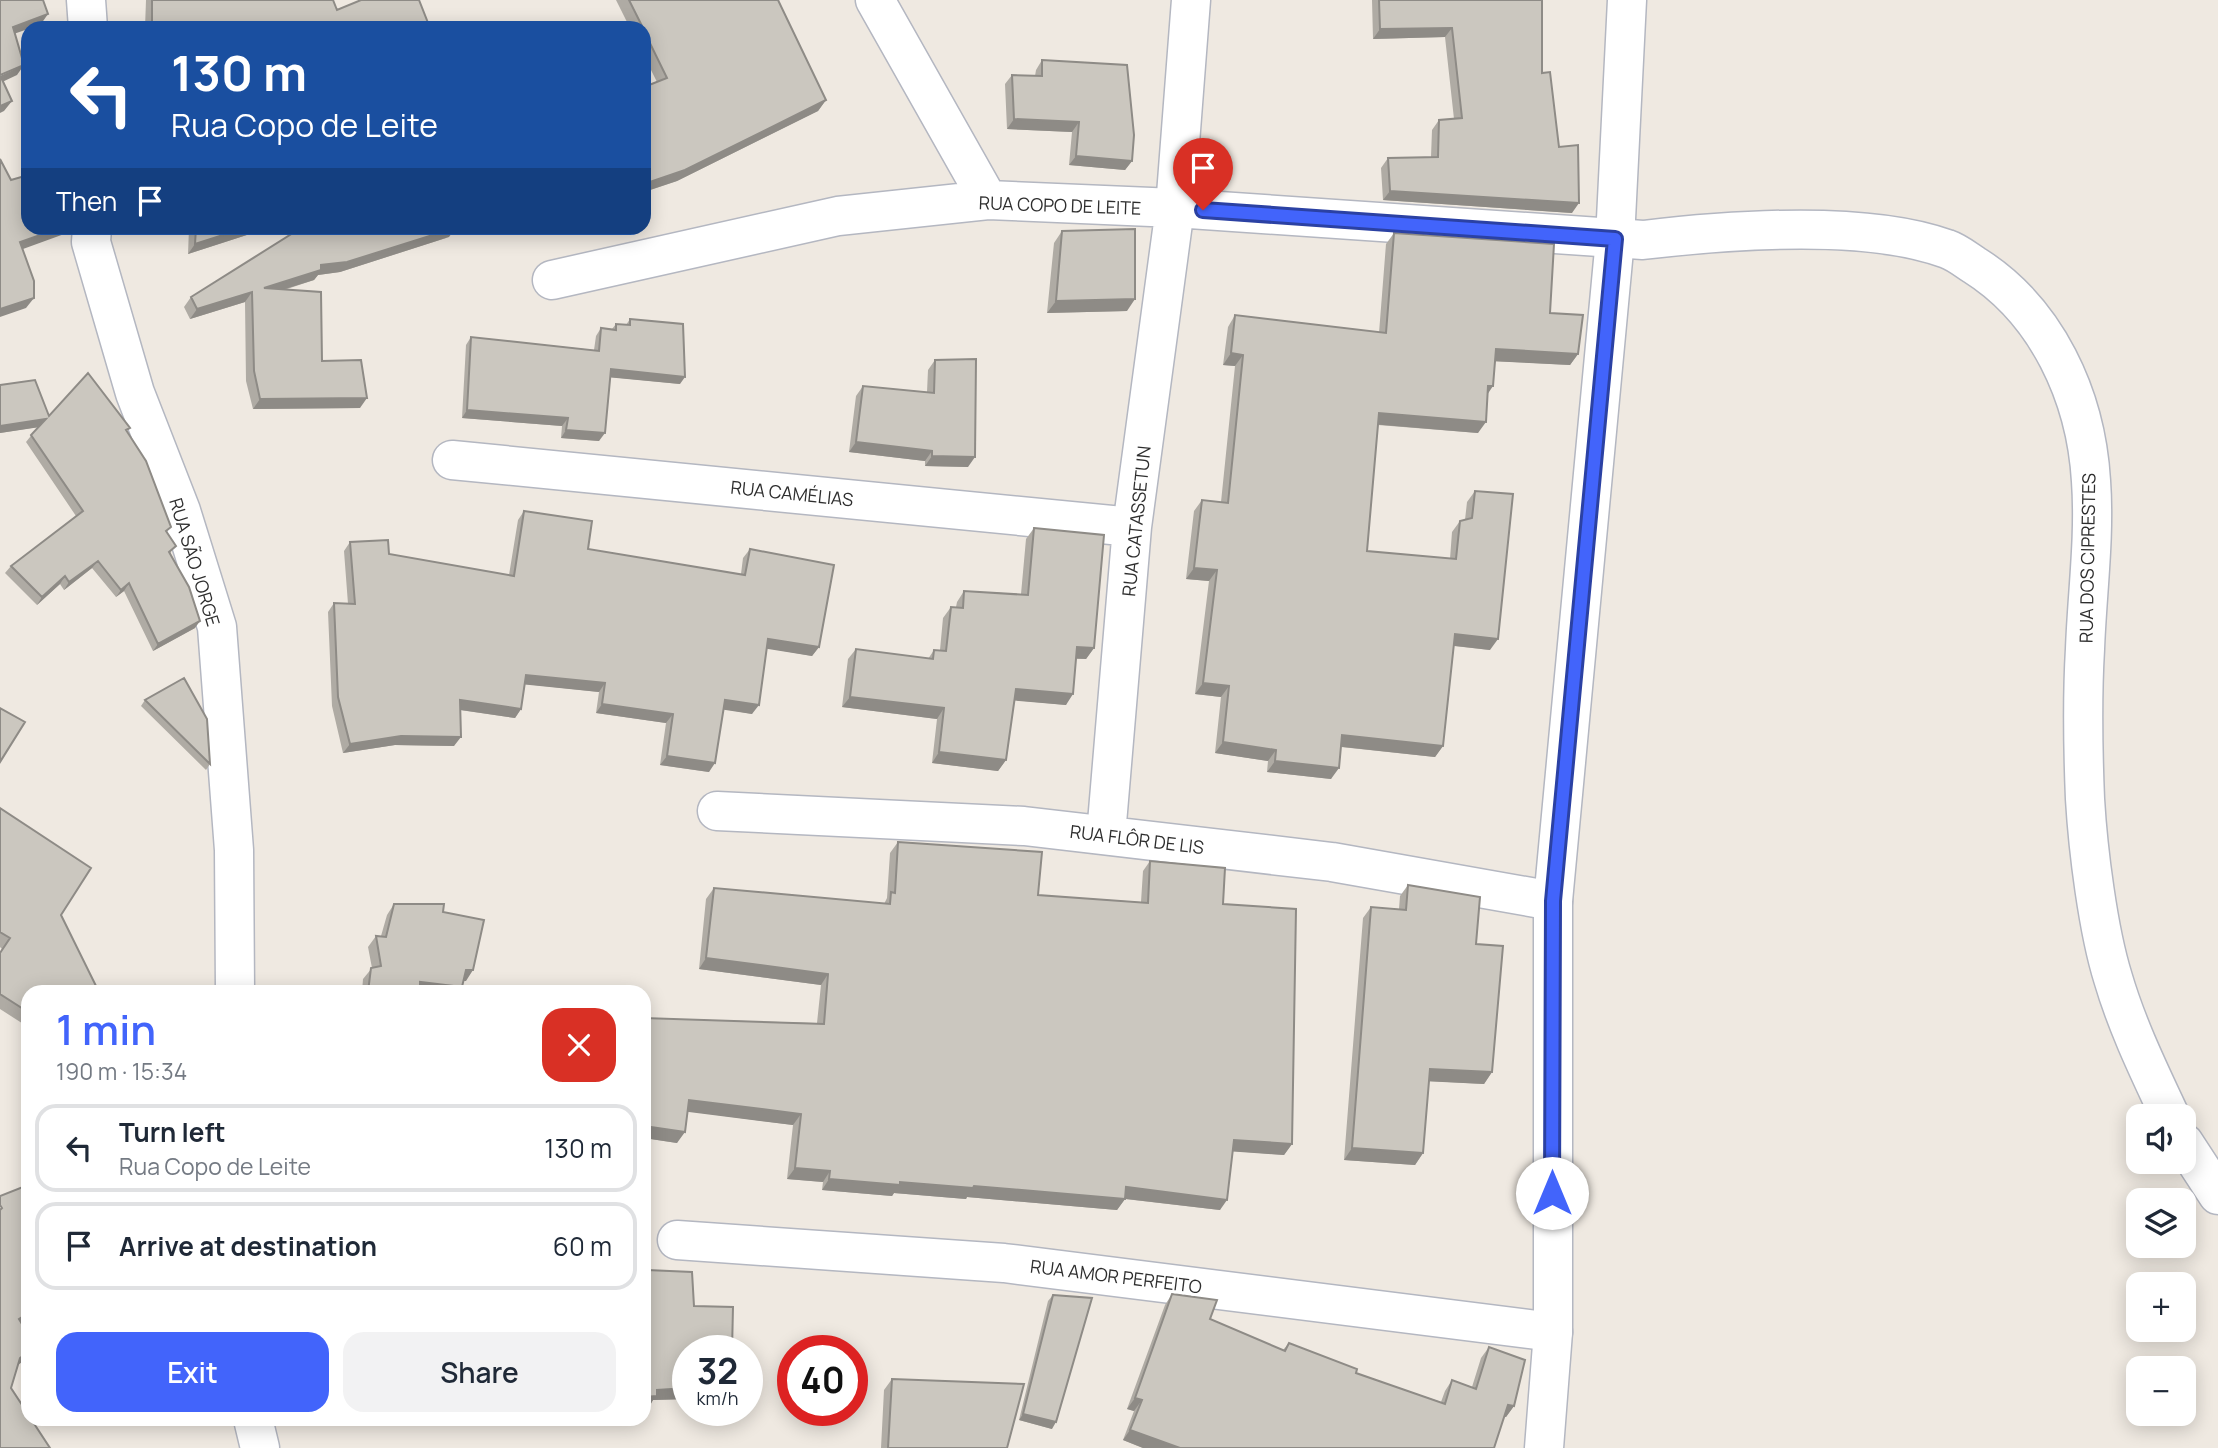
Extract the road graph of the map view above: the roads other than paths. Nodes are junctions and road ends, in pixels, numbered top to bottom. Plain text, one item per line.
1 (86, 0) edge
2 (874, 0) edge
3 (1191, 0) edge
4 (1627, 0) edge
5 (88, 21) edge
6 (988, 200) junction
7 (1175, 208) junction
8 (92, 235) edge
9 (1615, 239) junction
10 (552, 280) dead end
11 (452, 460) dead end
12 (1132, 527) junction
13 (717, 811) dead end
14 (1106, 835) junction
15 (1553, 901) junction
16 (234, 985) edge
17 (2164, 1104) edge
18 (2196, 1161) edge
19 (2218, 1195) edge
20 (677, 1240) dead end
21 (1553, 1332) junction
22 (255, 1426) edge
23 (260, 1448) edge
24 (1544, 1448) edge

1 - 5 street
2 - 6 street
3 - 7 street, RUA CATASSETUN
4 - 9 street
6 - 7 street, RUA COPO DE LEITE
6 - 10 street, RUA COPO DE LEITE
7 - 9 street, RUA COPO DE LEITE
7 - 12 street, RUA CATASSETUN
8 - 16 street, RUA SÃO JORGE
9 - 15 street
9 - 17 street, RUA DOS CIPRESTES
11 - 12 street, RUA CAMÉLIAS
12 - 14 street, RUA CATASSETUN
13 - 14 street, RUA FLÔR DE LIS
14 - 15 street, RUA FLÔR DE LIS
15 - 21 street
18 - 19 street
20 - 21 street, RUA AMOR PERFEITO
21 - 24 street
22 - 23 street

